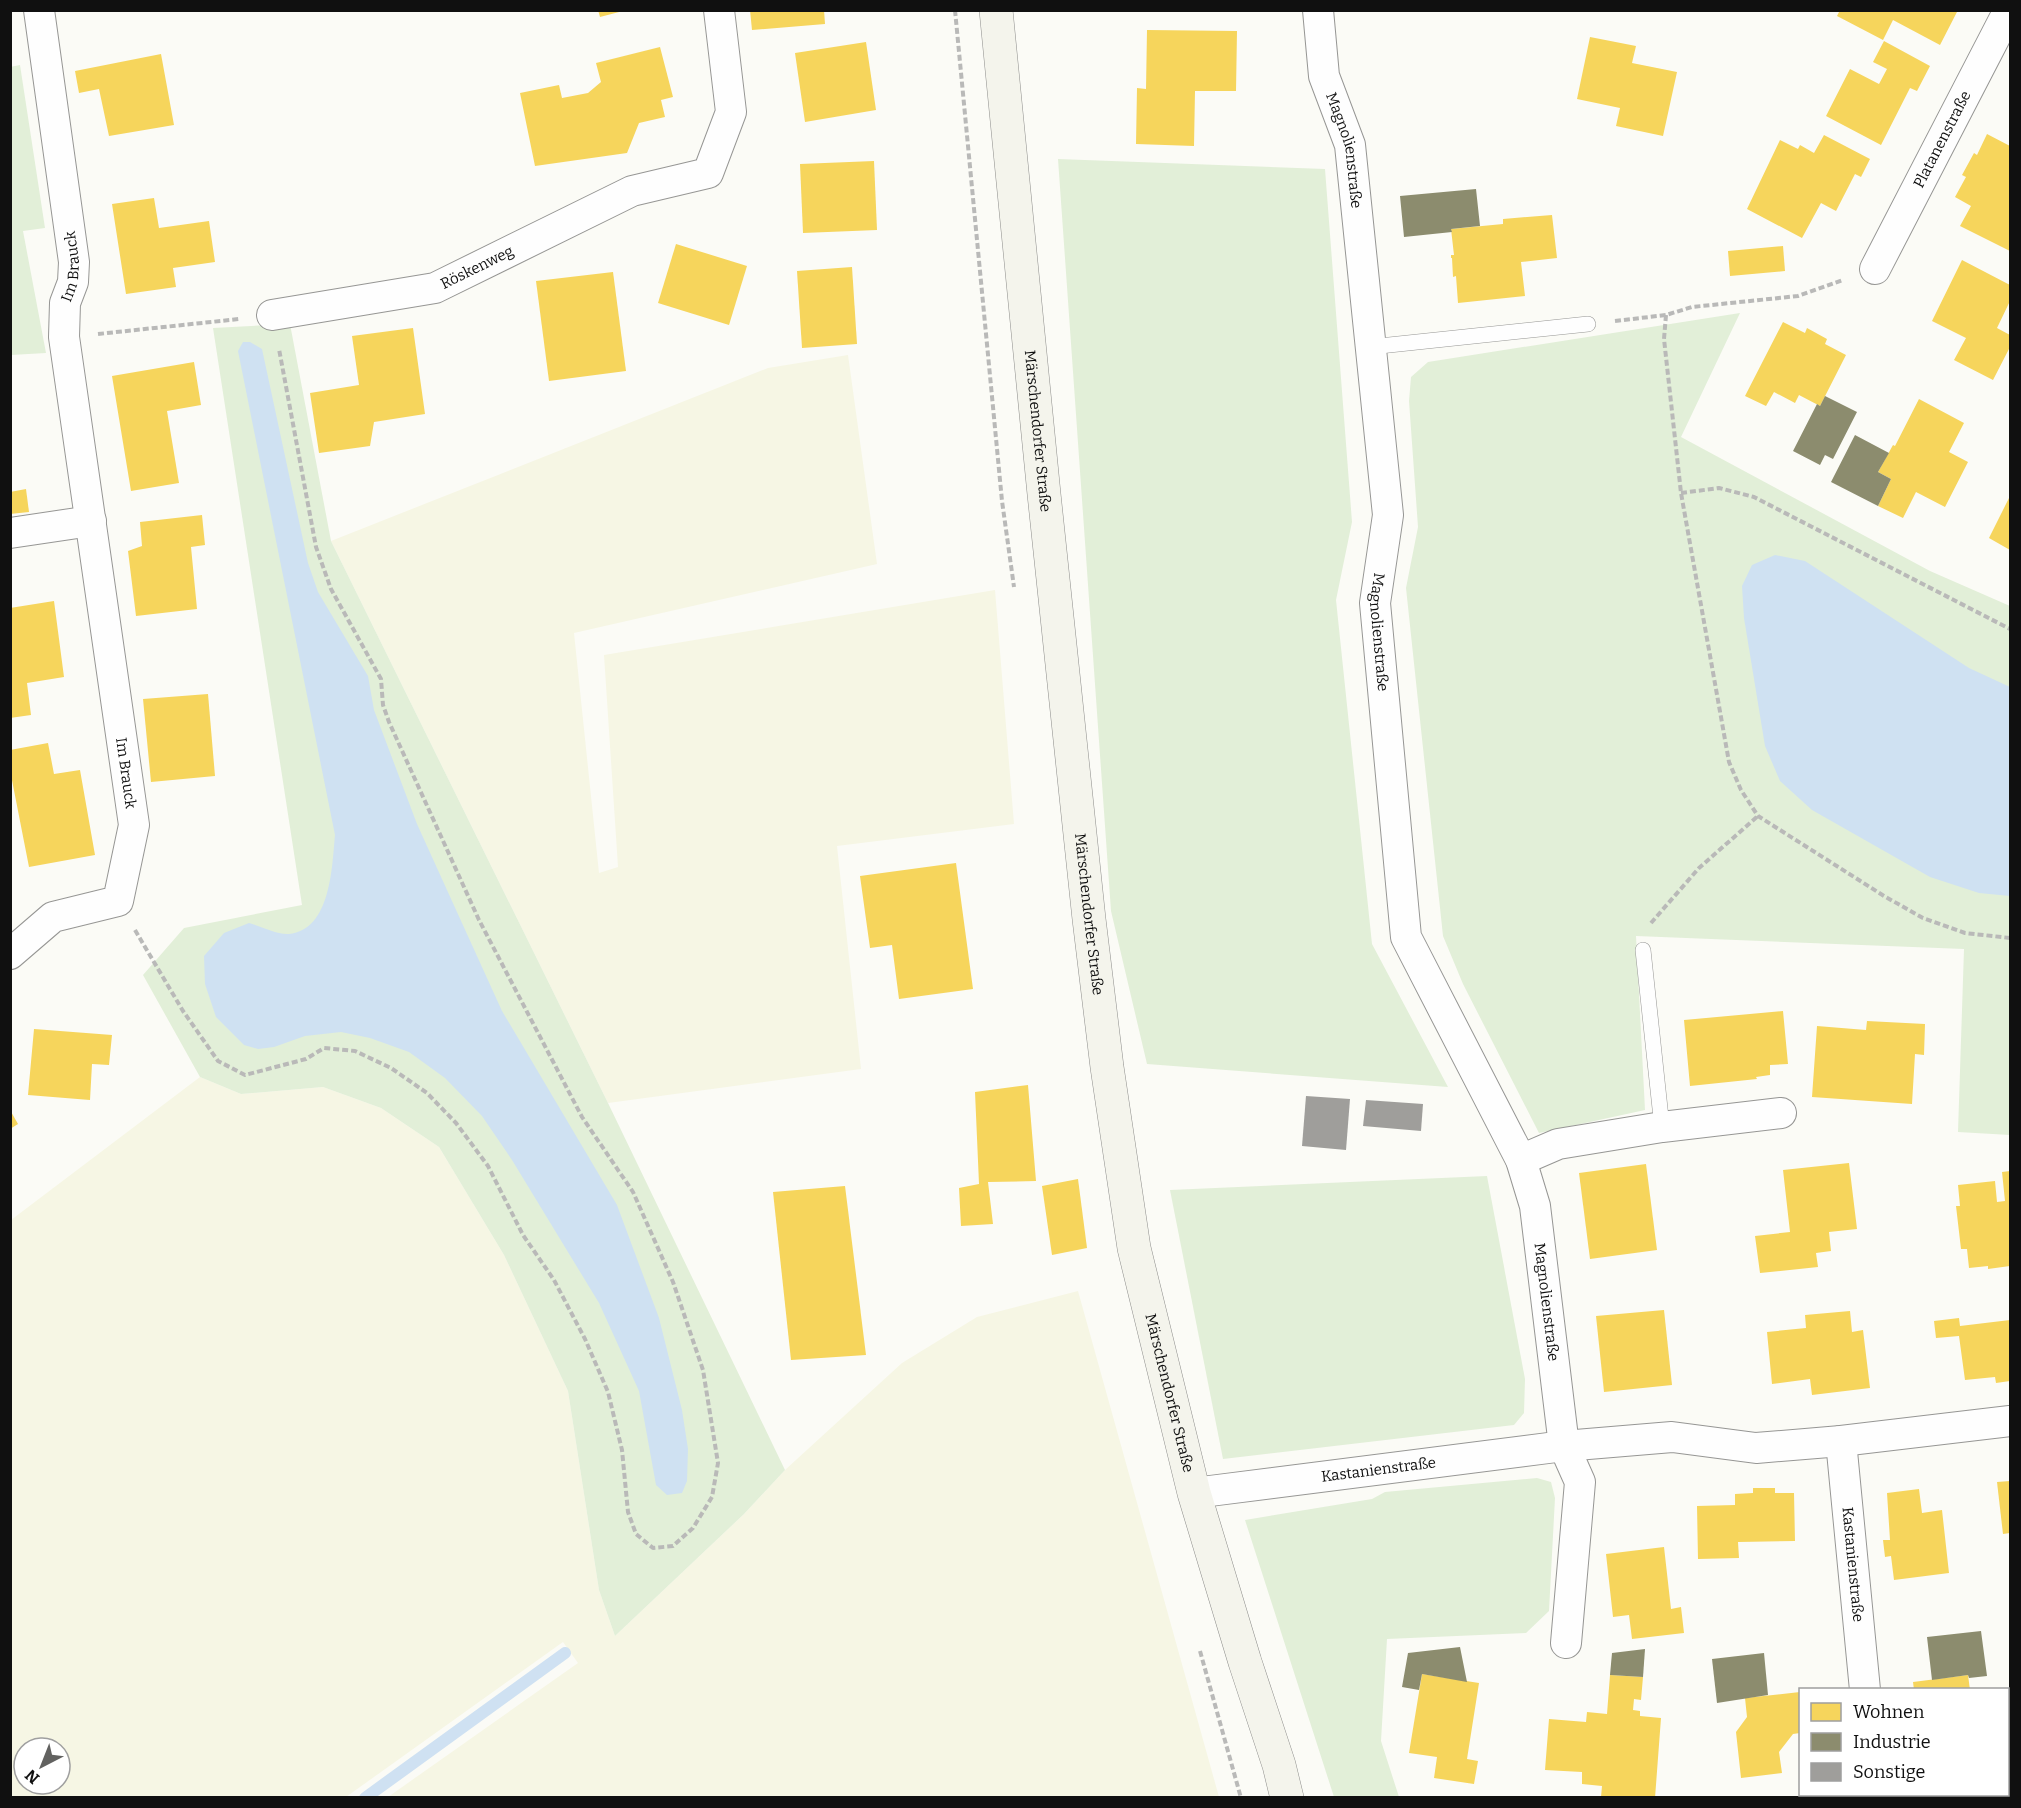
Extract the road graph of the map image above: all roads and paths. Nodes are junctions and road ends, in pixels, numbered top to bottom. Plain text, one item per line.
1 (39, 10) edge
2 (719, 10) edge
3 (996, 10) edge
4 (1318, 10) edge
5 (2009, 10) edge
6 (1875, 269) joint
7 (272, 315) junction
8 (1666, 315) junction
9 (1588, 324) joint
10 (64, 337) junction
11 (1370, 347) junction
12 (1681, 493) junction
13 (91, 521) junction
14 (10, 533) edge
15 (2010, 629) edge
16 (1758, 816) junction
17 (118, 901) junction
18 (2010, 938) edge
19 (1643, 950) joint
20 (10, 954) edge
21 (1781, 1113) dead end
22 (1662, 1127) junction
23 (1521, 1160) junction
24 (2010, 1421) edge
25 (1840, 1441) junction
26 (1564, 1446) junction
27 (1194, 1492) junction
28 (1566, 1643) dead end
29 (1866, 1688) edge
30 (1287, 1797) edge

1 - 10 street, Im Brauck
2 - 7 street, Röskenweg
3 - 27 street, Märschendorfer Straße
4 - 11 street, Magnolienstraße
5 - 6 street, Platanenstraße
6 - 8 path
7 - 10 path
7 - 17 path
8 - 9 path
8 - 12 path
9 - 11 lane
10 - 13 street, Im Brauck
11 - 23 street, Magnolienstraße
12 - 15 path
12 - 16 path
13 - 14 street
13 - 17 street, Im Brauck
16 - 18 path
16 - 19 path
17 - 20 street
19 - 22 lane
21 - 22 street
22 - 23 street
23 - 26 street, Magnolienstraße
24 - 25 street, Kastanienstraße
25 - 26 street, Kastanienstraße
25 - 29 street, Kastanienstraße
26 - 27 street, Kastanienstraße
26 - 28 street
27 - 30 street, Märschendorfer Straße

